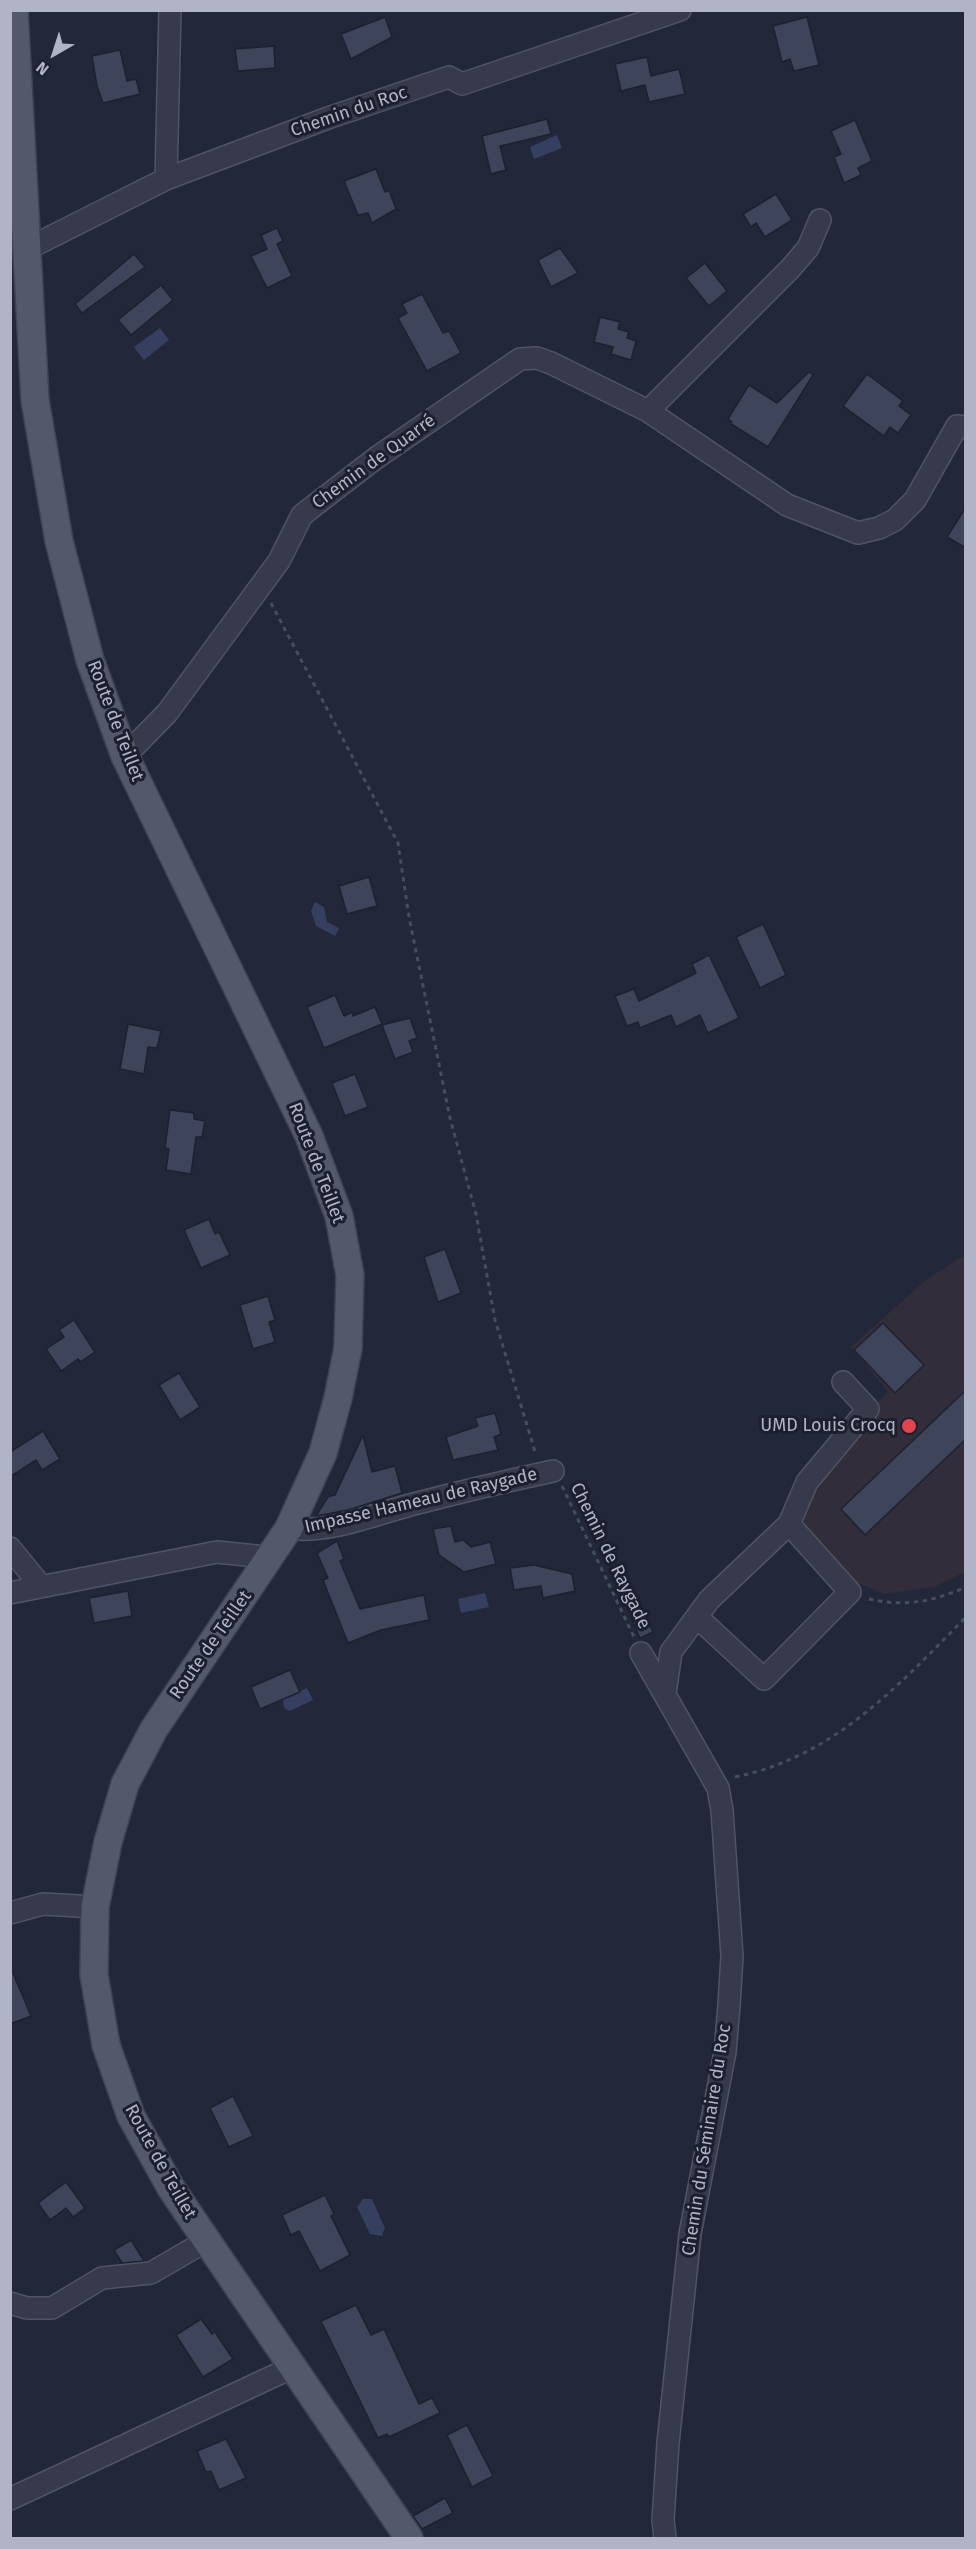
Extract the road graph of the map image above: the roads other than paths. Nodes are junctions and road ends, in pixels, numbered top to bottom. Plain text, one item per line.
1 (14, 10) edge
2 (170, 10) edge
3 (680, 10) edge
4 (166, 178) junction
5 (820, 220) dead end
6 (27, 249) junction
7 (648, 411) junction
8 (961, 426) edge
9 (125, 756) junction
10 (843, 1382) dead end
11 (548, 1472) road end
12 (789, 1524) junction
13 (289, 1528) junction
14 (10, 1548) edge
15 (268, 1561) junction
16 (41, 1586) junction
17 (10, 1593) edge
18 (697, 1617) junction
19 (641, 1653) road end
20 (665, 1694) junction
21 (95, 1907) junction
22 (10, 1913) edge
23 (206, 2241) junction
24 (10, 2303) edge
25 (291, 2368) junction
26 (10, 2499) edge
27 (409, 2538) edge
28 (665, 2538) edge

1 - 6 main road, Route de Teillet
2 - 4 street
3 - 4 street, Chemin du Roc
4 - 6 street, Chemin du Roc
5 - 7 street
6 - 9 main road, Route de Teillet
7 - 8 street, Chemin de Quarré
7 - 9 street, Chemin de Quarré
9 - 13 main road, Route de Teillet
10 - 12 street
11 - 13 street, Impasse Hameau de Raygade
12 - 18 street
12 - 18 street
13 - 15 main road, Route de Teillet
14 - 16 street
15 - 16 street
15 - 21 main road, Route de Teillet
16 - 17 street
18 - 20 street
19 - 20 street, Chemin du Séminaire du Roc
20 - 28 street, Chemin du Séminaire du Roc
21 - 22 street
21 - 23 main road, Route de Teillet
23 - 24 street
23 - 25 main road, Route de Teillet
25 - 26 street
25 - 27 main road, Route de Teillet

